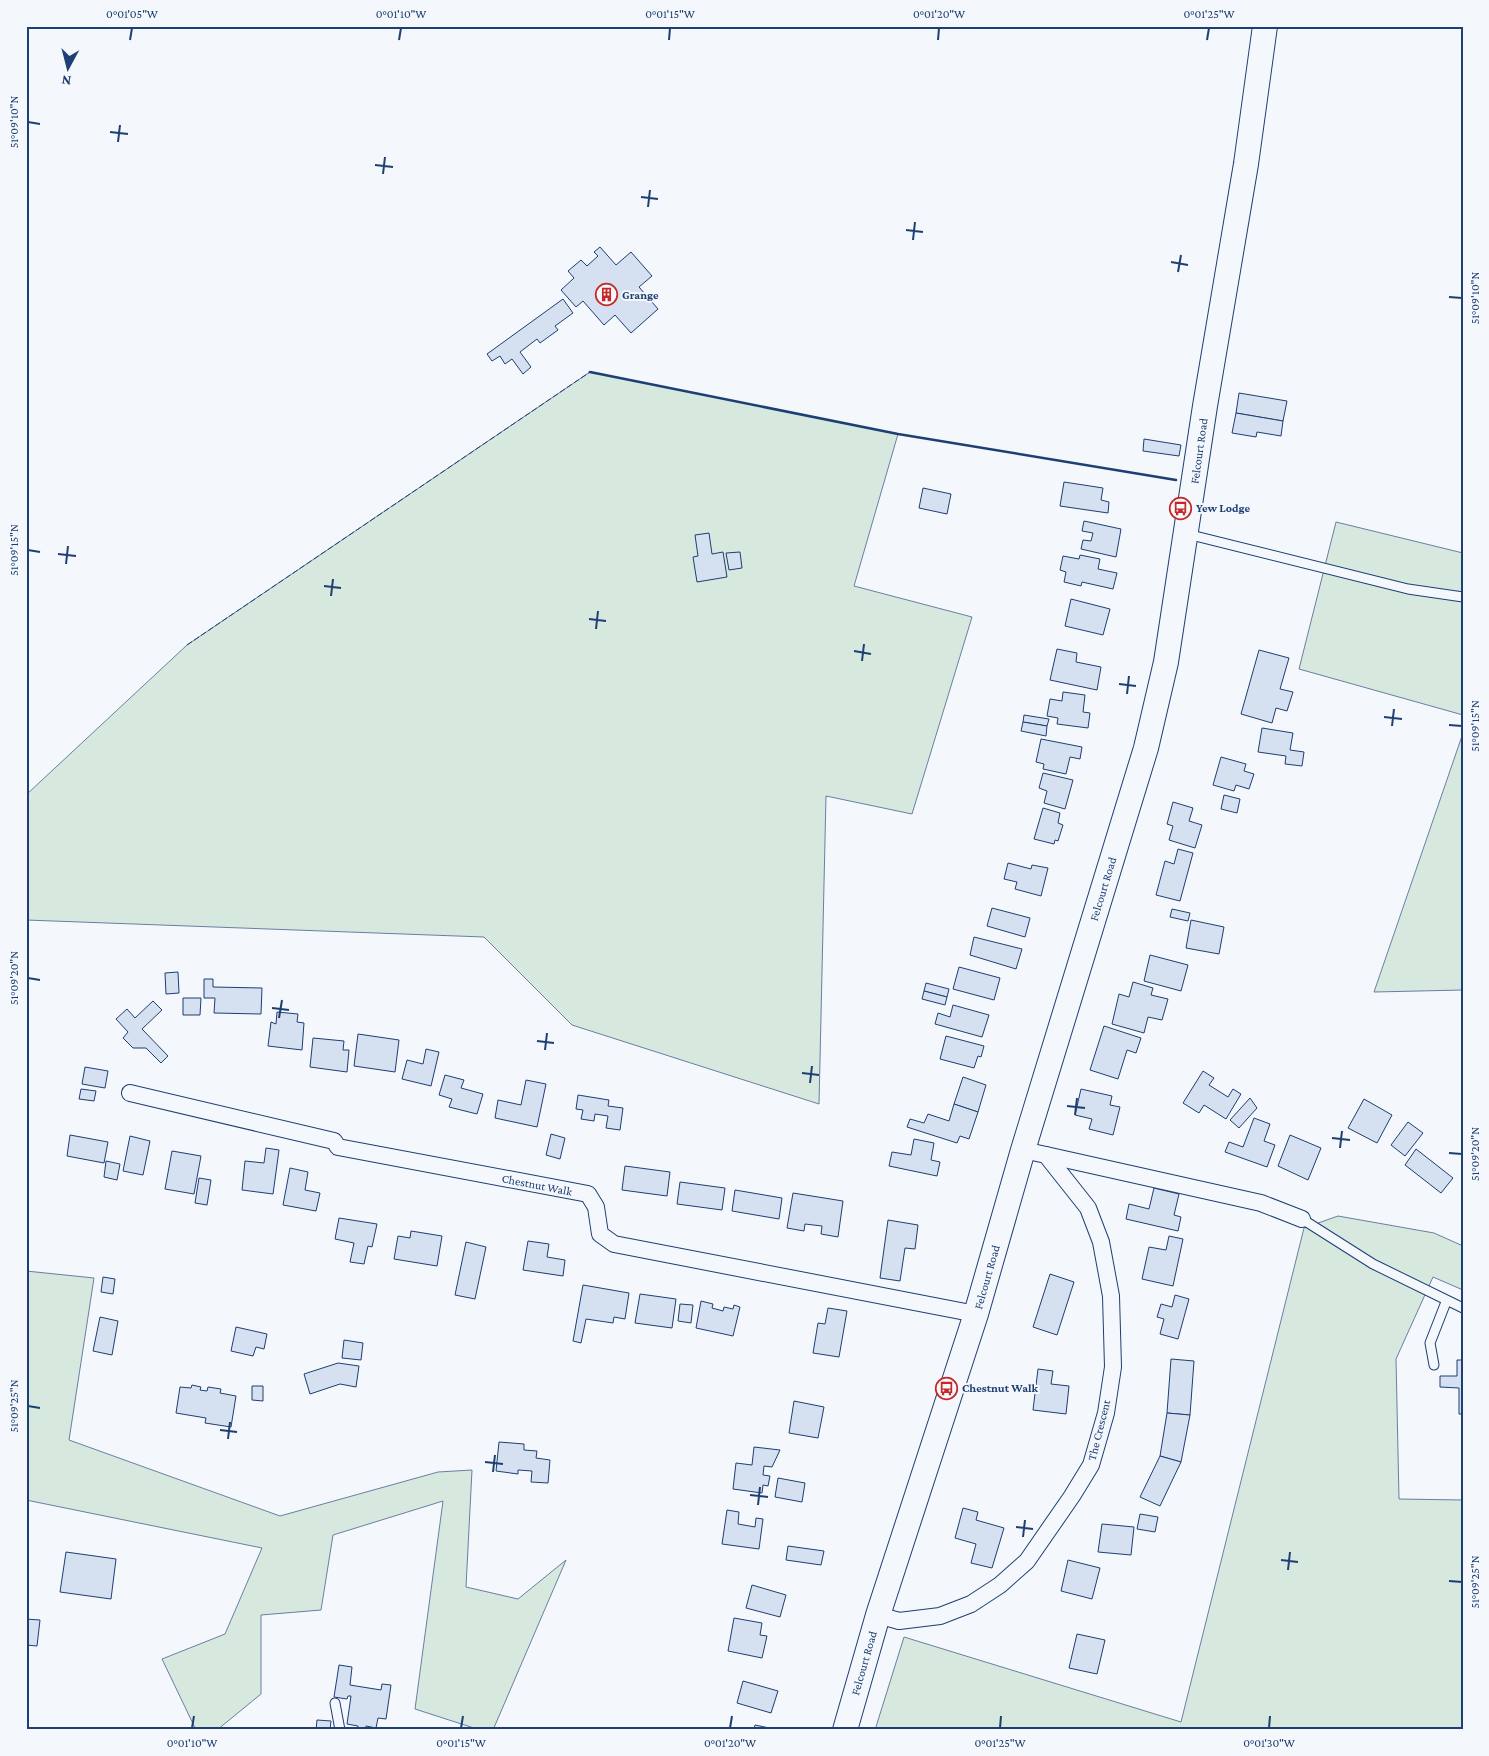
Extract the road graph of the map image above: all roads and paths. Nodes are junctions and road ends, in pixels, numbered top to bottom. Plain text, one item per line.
1 (1265, 26) edge
2 (1187, 534) junction
3 (1463, 597) edge
4 (130, 1093) dead end
5 (1023, 1150) junction
6 (1046, 1155) junction
7 (1302, 1218) joint
8 (1446, 1302) junction
9 (1463, 1308) edge
10 (976, 1314) junction
11 (1434, 1365) dead end
12 (878, 1615) junction
13 (335, 1703) dead end
14 (340, 1730) edge
15 (845, 1730) edge

1 - 2 street, Felcourt Road
2 - 3 lane
2 - 5 street, Felcourt Road
4 - 10 street, Chestnut Walk
5 - 6 street
5 - 10 street, Felcourt Road
6 - 7 street
6 - 12 street, The Crescent
7 - 8 lane
8 - 9 lane
8 - 11 lane
10 - 12 street, Felcourt Road
12 - 15 street, Felcourt Road
13 - 14 lane

